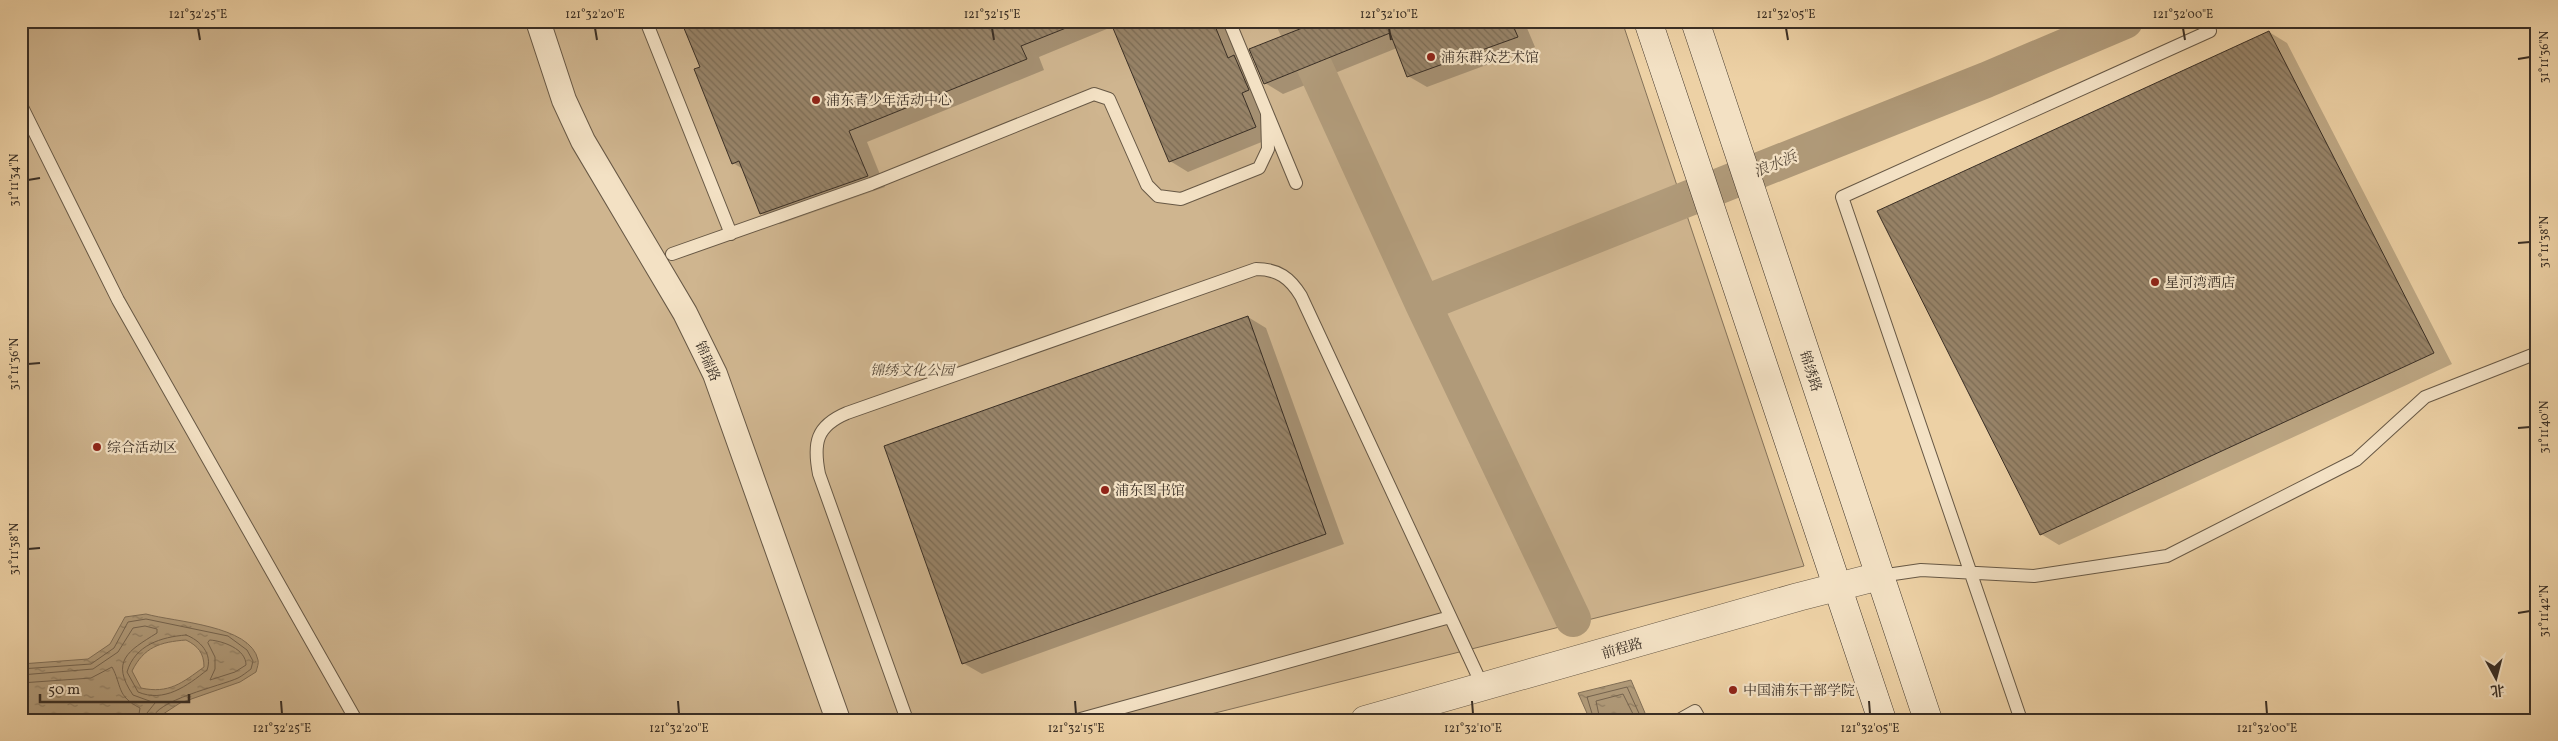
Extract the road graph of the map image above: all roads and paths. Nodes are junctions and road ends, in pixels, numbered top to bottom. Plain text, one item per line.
1 (538, 21) edge
2 (646, 21) edge
3 (1229, 21) edge
4 (1648, 21) edge
5 (1694, 21) edge
6 (2210, 32) dead end
7 (21, 105) edge
8 (1267, 113) junction
9 (1296, 183) dead end
10 (731, 234) junction
11 (672, 254) dead end
12 (2537, 353) edge
13 (1972, 574) junction
14 (1880, 576) junction
15 (1838, 588) junction
16 (1450, 617) junction
17 (1483, 687) junction
18 (356, 720) edge
19 (838, 720) edge
20 (907, 720) edge
21 (1077, 720) edge
22 (1365, 720) edge
23 (1679, 720) edge
24 (1700, 720) edge
25 (1882, 720) edge
26 (1928, 720) edge
27 (2021, 720) edge

1 - 19 street, 锦瑞路
2 - 10 lane
3 - 8 lane
4 - 15 main road
5 - 14 main road, 锦绣路
6 - 13 lane
7 - 18 lane
8 - 9 lane
8 - 10 lane
10 - 11 lane
12 - 13 lane
13 - 14 lane
13 - 27 lane
14 - 15 main road, 前程路
14 - 26 main road, 锦绣路
15 - 17 main road, 前程路
15 - 25 main road
16 - 17 lane
16 - 20 lane
16 - 21 lane
17 - 22 main road, 前程路
23 - 24 lane

